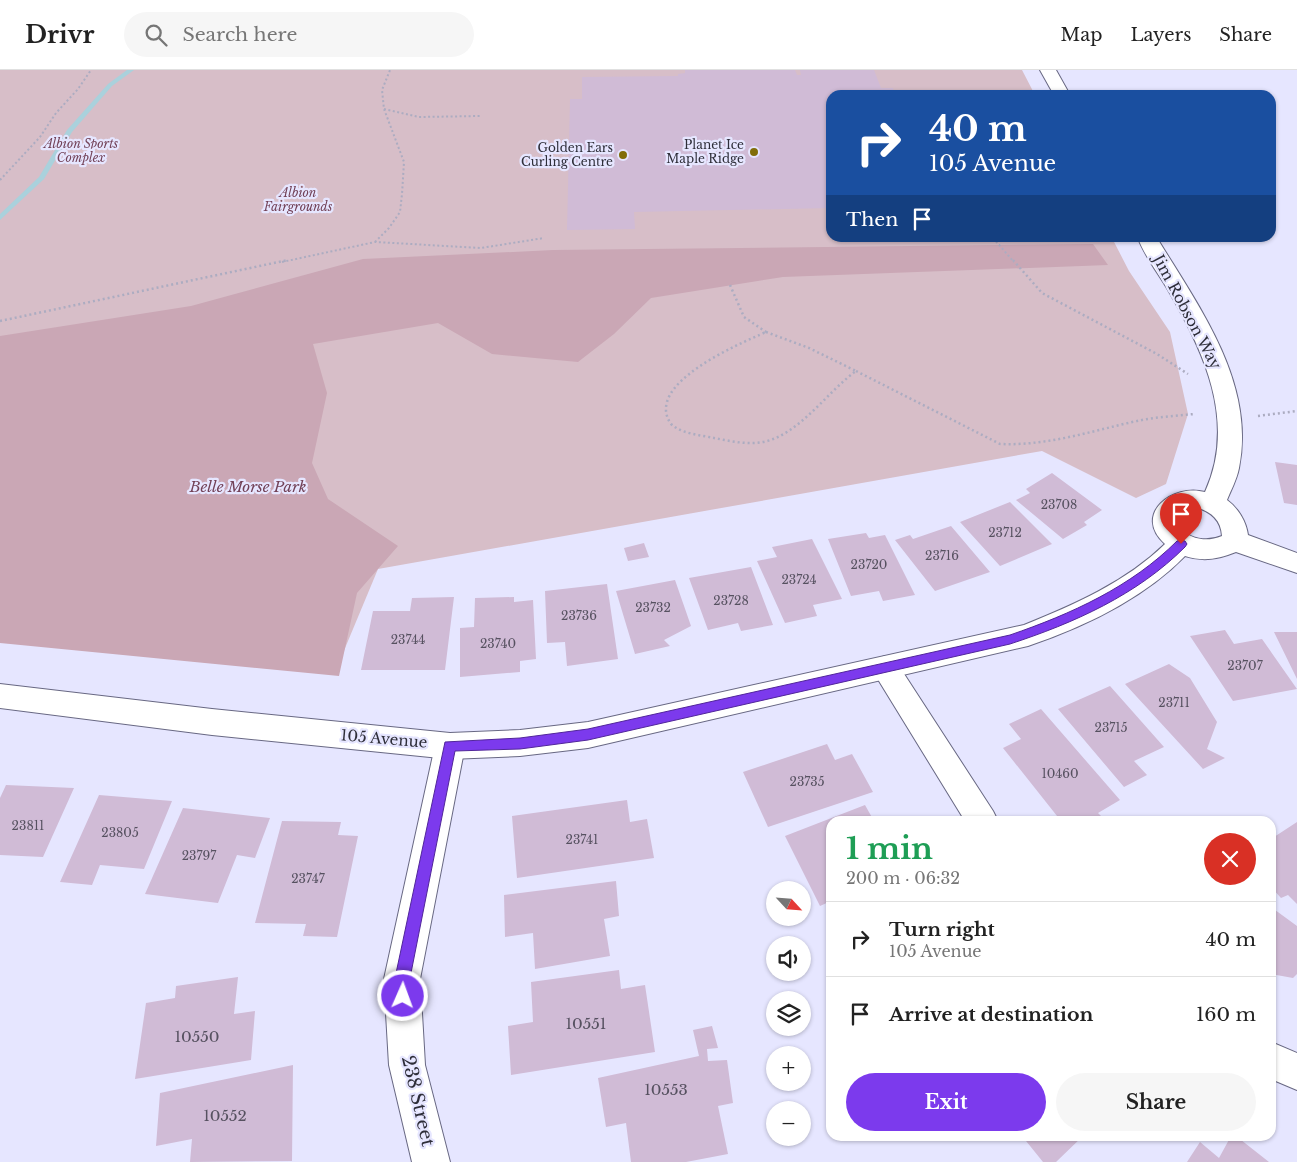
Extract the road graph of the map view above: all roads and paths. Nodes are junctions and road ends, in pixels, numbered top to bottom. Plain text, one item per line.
1 (91, 70) edge
2 (390, 70) edge
3 (1048, 70) edge
4 (1059, 90) edge
5 (384, 109) junction
6 (480, 116) dead end
7 (0, 180) edge
8 (544, 238) dead end
9 (375, 242) junction
10 (997, 242) edge
11 (1149, 242) edge
12 (730, 286) dead end
13 (0, 321) edge
14 (766, 332) junction
15 (856, 371) junction
16 (1195, 378) dead end
17 (1297, 411) edge
18 (1194, 414) dead end
19 (1254, 417) dead end
20 (1213, 504) junction
21 (1235, 541) junction
22 (1181, 544) junction
23 (1297, 563) edge
24 (885, 668) junction
25 (0, 696) edge
26 (450, 746) junction
27 (979, 816) edge
28 (1276, 1062) edge
29 (1297, 1072) edge
30 (432, 1162) edge

1 - 7 path
2 - 5 path
3 - 4 street
5 - 6 path
5 - 9 path
8 - 9 path
9 - 13 path
10 - 16 path
11 - 20 street, Jim Robson Way
12 - 14 path
14 - 15 path
14 - 15 path
15 - 18 path
17 - 19 path
20 - 21 street
20 - 22 street
21 - 22 street
21 - 23 street
22 - 24 street, 105 Avenue
24 - 26 street, 105 Avenue
24 - 27 street
25 - 26 street, 105 Avenue
26 - 30 street, 238 Street
28 - 29 street

